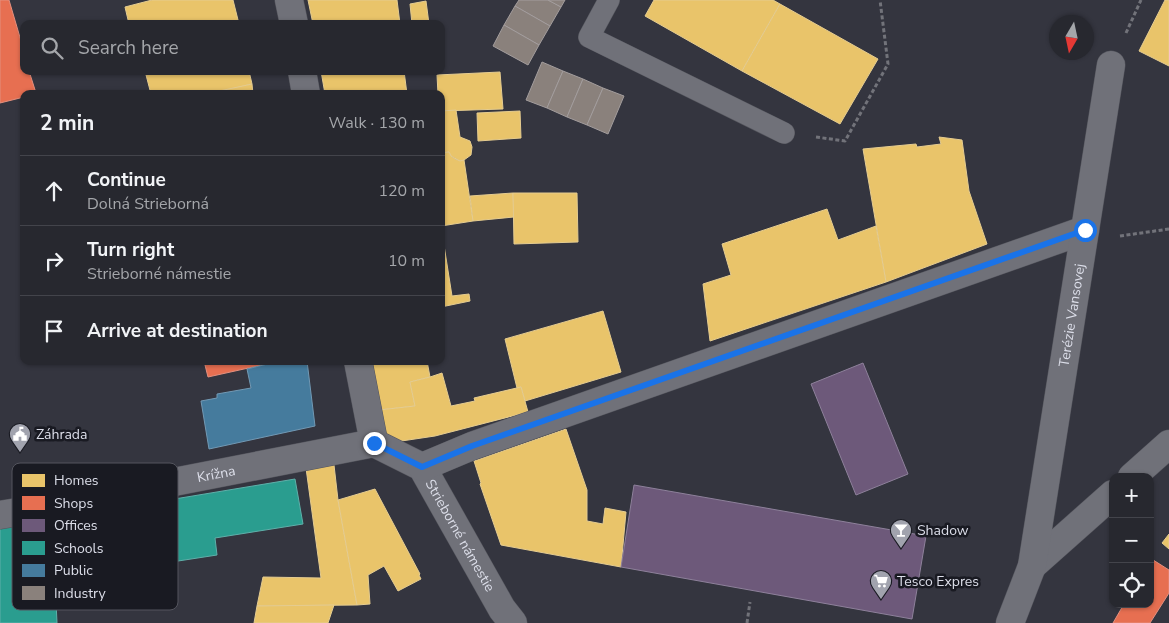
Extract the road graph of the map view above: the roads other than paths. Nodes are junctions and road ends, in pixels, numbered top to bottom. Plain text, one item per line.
1 (289, 0) edge
2 (609, 0) edge
3 (293, 20) edge
4 (1111, 65) dead end
5 (303, 75) edge
6 (305, 90) edge
7 (784, 133) road end
8 (1085, 230) junction
9 (359, 365) edge
10 (374, 443) junction
11 (1169, 444) edge
12 (422, 467) junction
13 (1136, 473) edge
14 (178, 481) edge
15 (1109, 498) edge
16 (1032, 566) junction
17 (508, 616) edge
18 (1010, 623) edge

1 - 3 street
2 - 7 lane
4 - 8 street, Terézie Vansovej
5 - 6 street
8 - 12 street
8 - 16 street, Terézie Vansovej
9 - 10 street
10 - 12 street, Strieborné námestie
10 - 14 street, Krížna
11 - 13 street
12 - 17 street, Strieborné námestie
15 - 16 street, Terézie Vansovej
16 - 18 street, Terézie Vansovej

